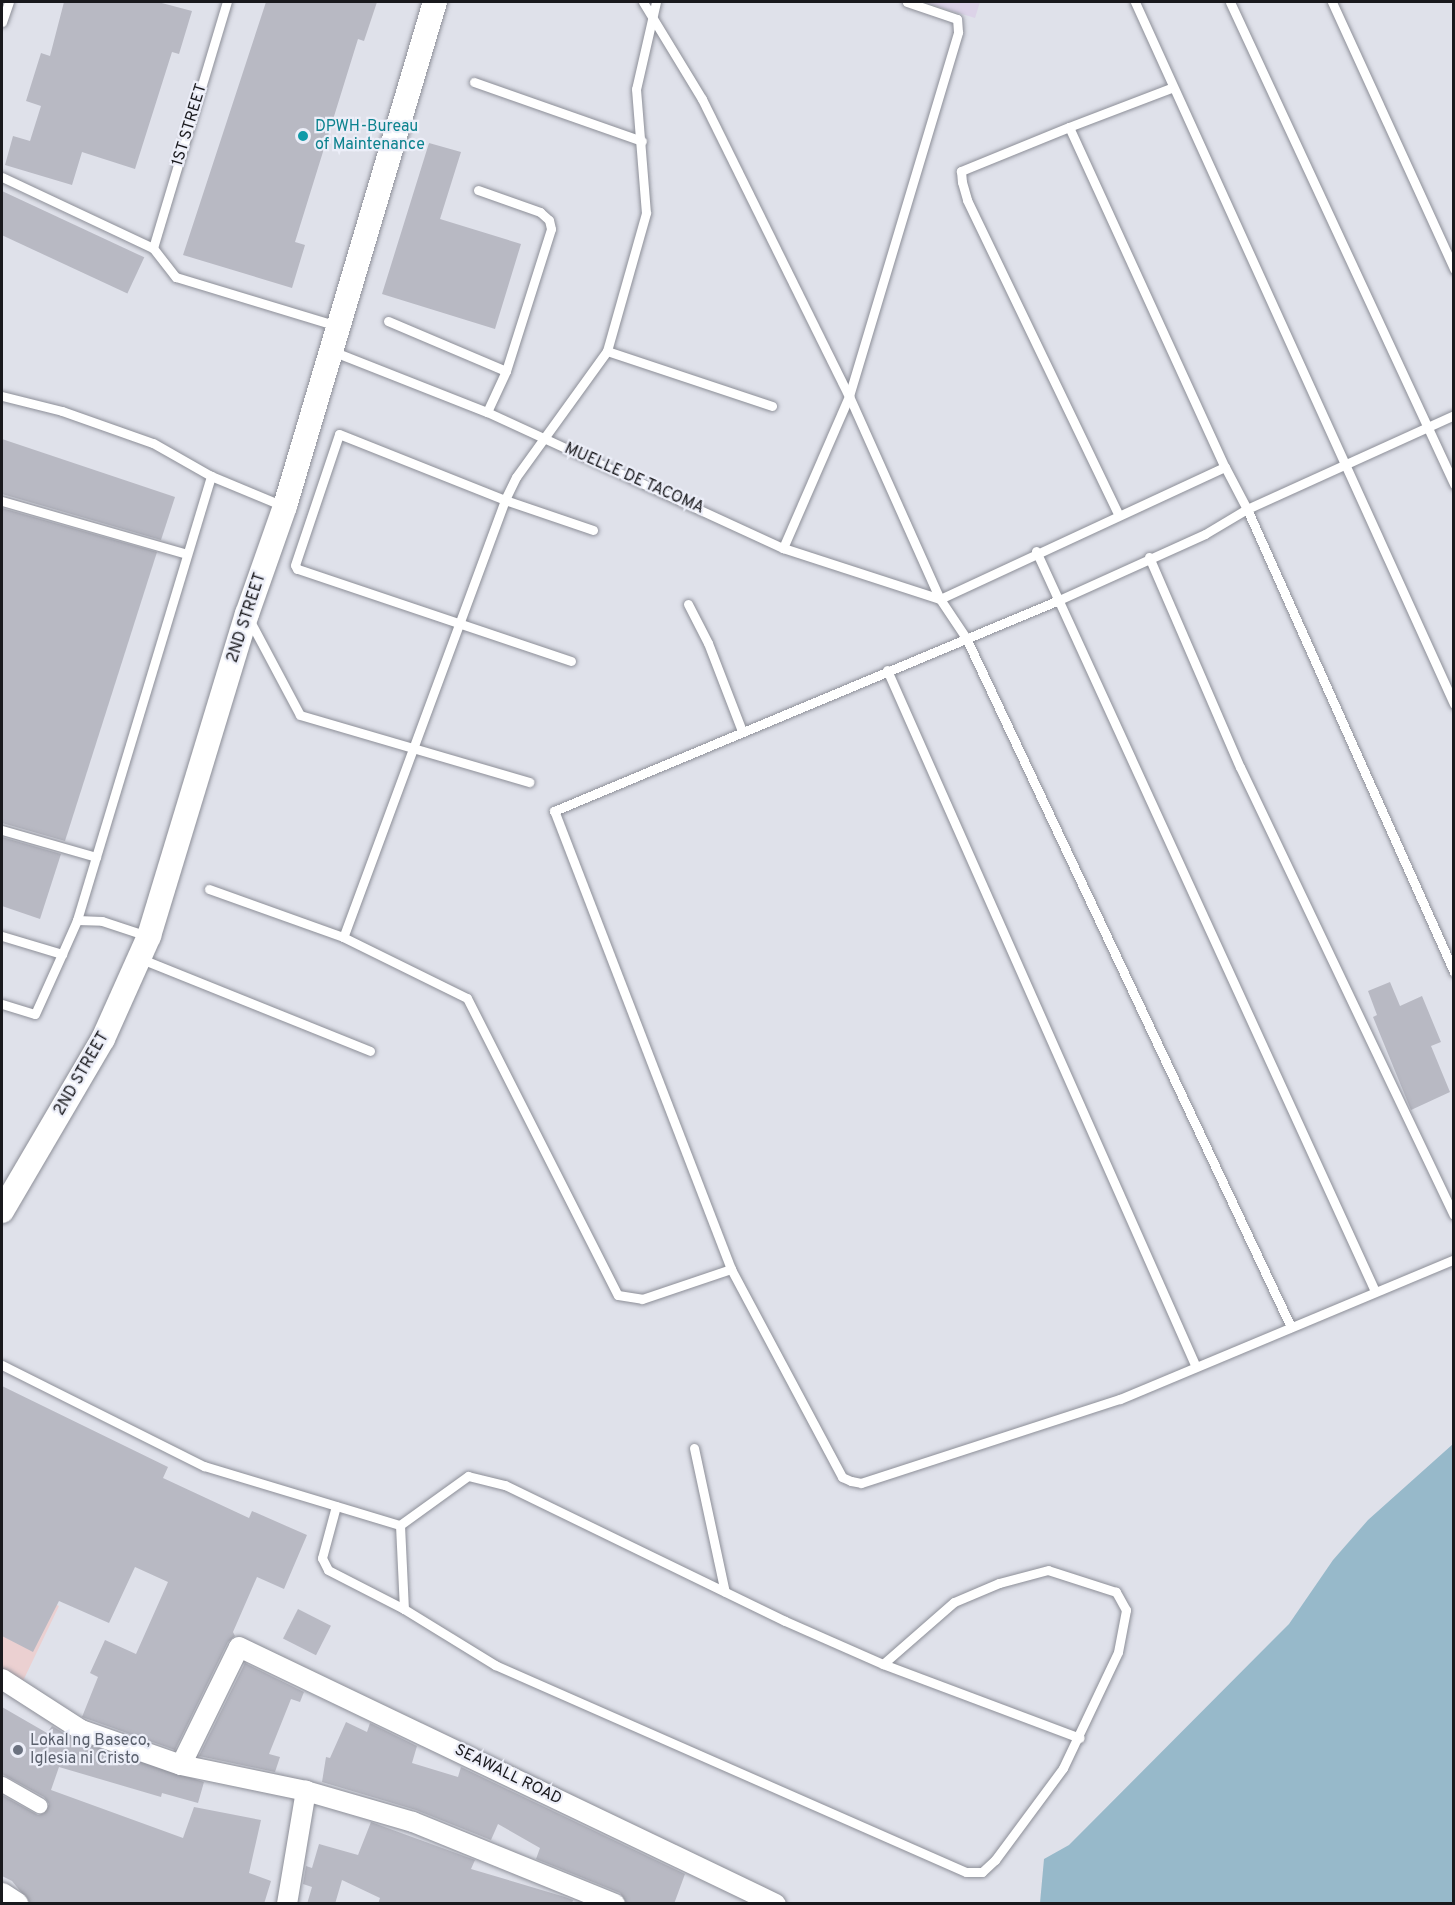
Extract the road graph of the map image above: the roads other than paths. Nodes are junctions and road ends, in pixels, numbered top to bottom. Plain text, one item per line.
1 (9, 2) edge
2 (227, 2) edge
3 (435, 2) edge
4 (643, 2) edge
5 (656, 2) edge
6 (907, 2) edge
7 (1135, 2) edge
8 (1230, 2) edge
9 (1332, 2) edge
10 (654, 17) junction
11 (2, 22) edge
12 (474, 82) dead end
13 (1171, 88) junction
14 (1069, 127) junction
15 (642, 141) junction
16 (2, 177) edge
17 (478, 190) dead end
18 (153, 248) junction
19 (1454, 269) edge
20 (388, 321) dead end
21 (338, 326) junction
22 (331, 350) junction
23 (607, 351) junction
24 (506, 371) junction
25 (2, 396) edge
26 (849, 396) junction
27 (772, 406) dead end
28 (487, 412) junction
29 (1454, 415) edge
30 (1428, 427) junction
31 (544, 440) junction
32 (1344, 466) junction
33 (1225, 467) junction
34 (211, 476) junction
35 (1454, 484) edge
36 (505, 500) junction
37 (2, 501) edge
38 (285, 506) junction
39 (1247, 509) junction
40 (1118, 514) junction
41 (594, 530) dead end
42 (783, 548) junction
43 (1036, 551) junction
44 (187, 554) junction
45 (1149, 557) junction
46 (940, 599) junction
47 (1059, 600) junction
48 (688, 604) dead end
49 (247, 614) junction
50 (458, 623) junction
51 (966, 638) junction
52 (571, 661) dead end
53 (887, 670) junction
54 (1454, 704) edge
55 (742, 731) junction
56 (411, 747) junction
57 (529, 782) dead end
58 (2, 830) edge
59 (96, 857) junction
60 (208, 889) dead end
61 (77, 920) junction
62 (2, 936) edge
63 (343, 937) junction
64 (144, 947) junction
65 (62, 954) junction
66 (1454, 972) edge
67 (2, 1004) edge
68 (370, 1051) dead end
69 (2, 1211) edge
70 (1454, 1215) edge
71 (1454, 1259) edge
72 (731, 1269) junction
73 (1376, 1291) junction
74 (1291, 1327) junction
75 (2, 1365) edge
76 (1196, 1367) junction
77 (694, 1448) dead end
78 (336, 1506) junction
79 (400, 1525) junction
80 (725, 1592) junction
81 (404, 1609) junction
82 (883, 1664) junction
83 (2, 1679) edge
84 (1080, 1738) junction
85 (181, 1765) junction
86 (2, 1784) edge
87 (306, 1791) junction
88 (39, 1805) dead end
89 (2, 1895) edge
90 (572, 1896) edge
91 (16, 1904) edge
92 (287, 1904) edge
93 (615, 1904) edge
94 (776, 1904) edge

1 - 11 lane
2 - 18 lane, 1ST STREET
3 - 21 street, 2ND STREET
4 - 10 lane
5 - 10 lane
6 - 26 lane
7 - 13 lane
8 - 30 lane
9 - 19 lane
10 - 15 lane
10 - 26 lane
12 - 15 lane
13 - 14 lane
13 - 32 lane
14 - 33 lane
14 - 40 lane
15 - 23 lane
16 - 18 lane
17 - 24 lane
18 - 21 lane
20 - 24 lane
21 - 22 street, 2ND STREET
22 - 28 lane, MUELLE DE TACOMA
22 - 38 street, 2ND STREET
23 - 27 lane
23 - 31 lane
24 - 28 lane
25 - 34 lane
26 - 42 lane
26 - 46 lane
28 - 31 lane, MUELLE DE TACOMA
29 - 30 lane
30 - 32 lane
30 - 35 lane
31 - 36 lane
31 - 42 lane, MUELLE DE TACOMA
32 - 39 lane
32 - 54 lane
33 - 39 lane
33 - 40 lane
34 - 38 lane
34 - 44 lane
36 - 41 lane
36 - 50 lane
36 - 50 lane
37 - 44 lane
38 - 49 street, 2ND STREET
39 - 45 lane
39 - 66 lane
40 - 43 lane
42 - 46 lane, MUELLE DE TACOMA
43 - 46 lane
43 - 47 lane
44 - 59 lane
45 - 47 lane
45 - 70 lane
46 - 51 lane
47 - 51 lane
47 - 73 lane
48 - 55 lane
49 - 56 lane
49 - 64 street, 2ND STREET
50 - 52 lane
50 - 56 lane
51 - 53 lane
51 - 74 lane
53 - 55 lane
53 - 76 lane
55 - 72 lane
56 - 57 lane
56 - 63 lane
58 - 59 lane
59 - 61 lane
60 - 63 lane
61 - 64 lane
61 - 65 lane
62 - 65 lane
63 - 72 lane
64 - 68 lane
64 - 69 street, 2ND STREET
65 - 67 lane
71 - 73 lane
72 - 76 lane
73 - 74 lane
74 - 76 lane
75 - 78 lane
77 - 80 lane
78 - 79 lane
78 - 81 lane
79 - 80 lane
79 - 81 lane
80 - 82 lane
81 - 84 lane
82 - 84 lane
82 - 84 lane
83 - 85 street
85 - 87 street
85 - 94 street, SEAWALL ROAD
86 - 88 street
87 - 90 street
87 - 92 street
89 - 91 street
90 - 93 street

